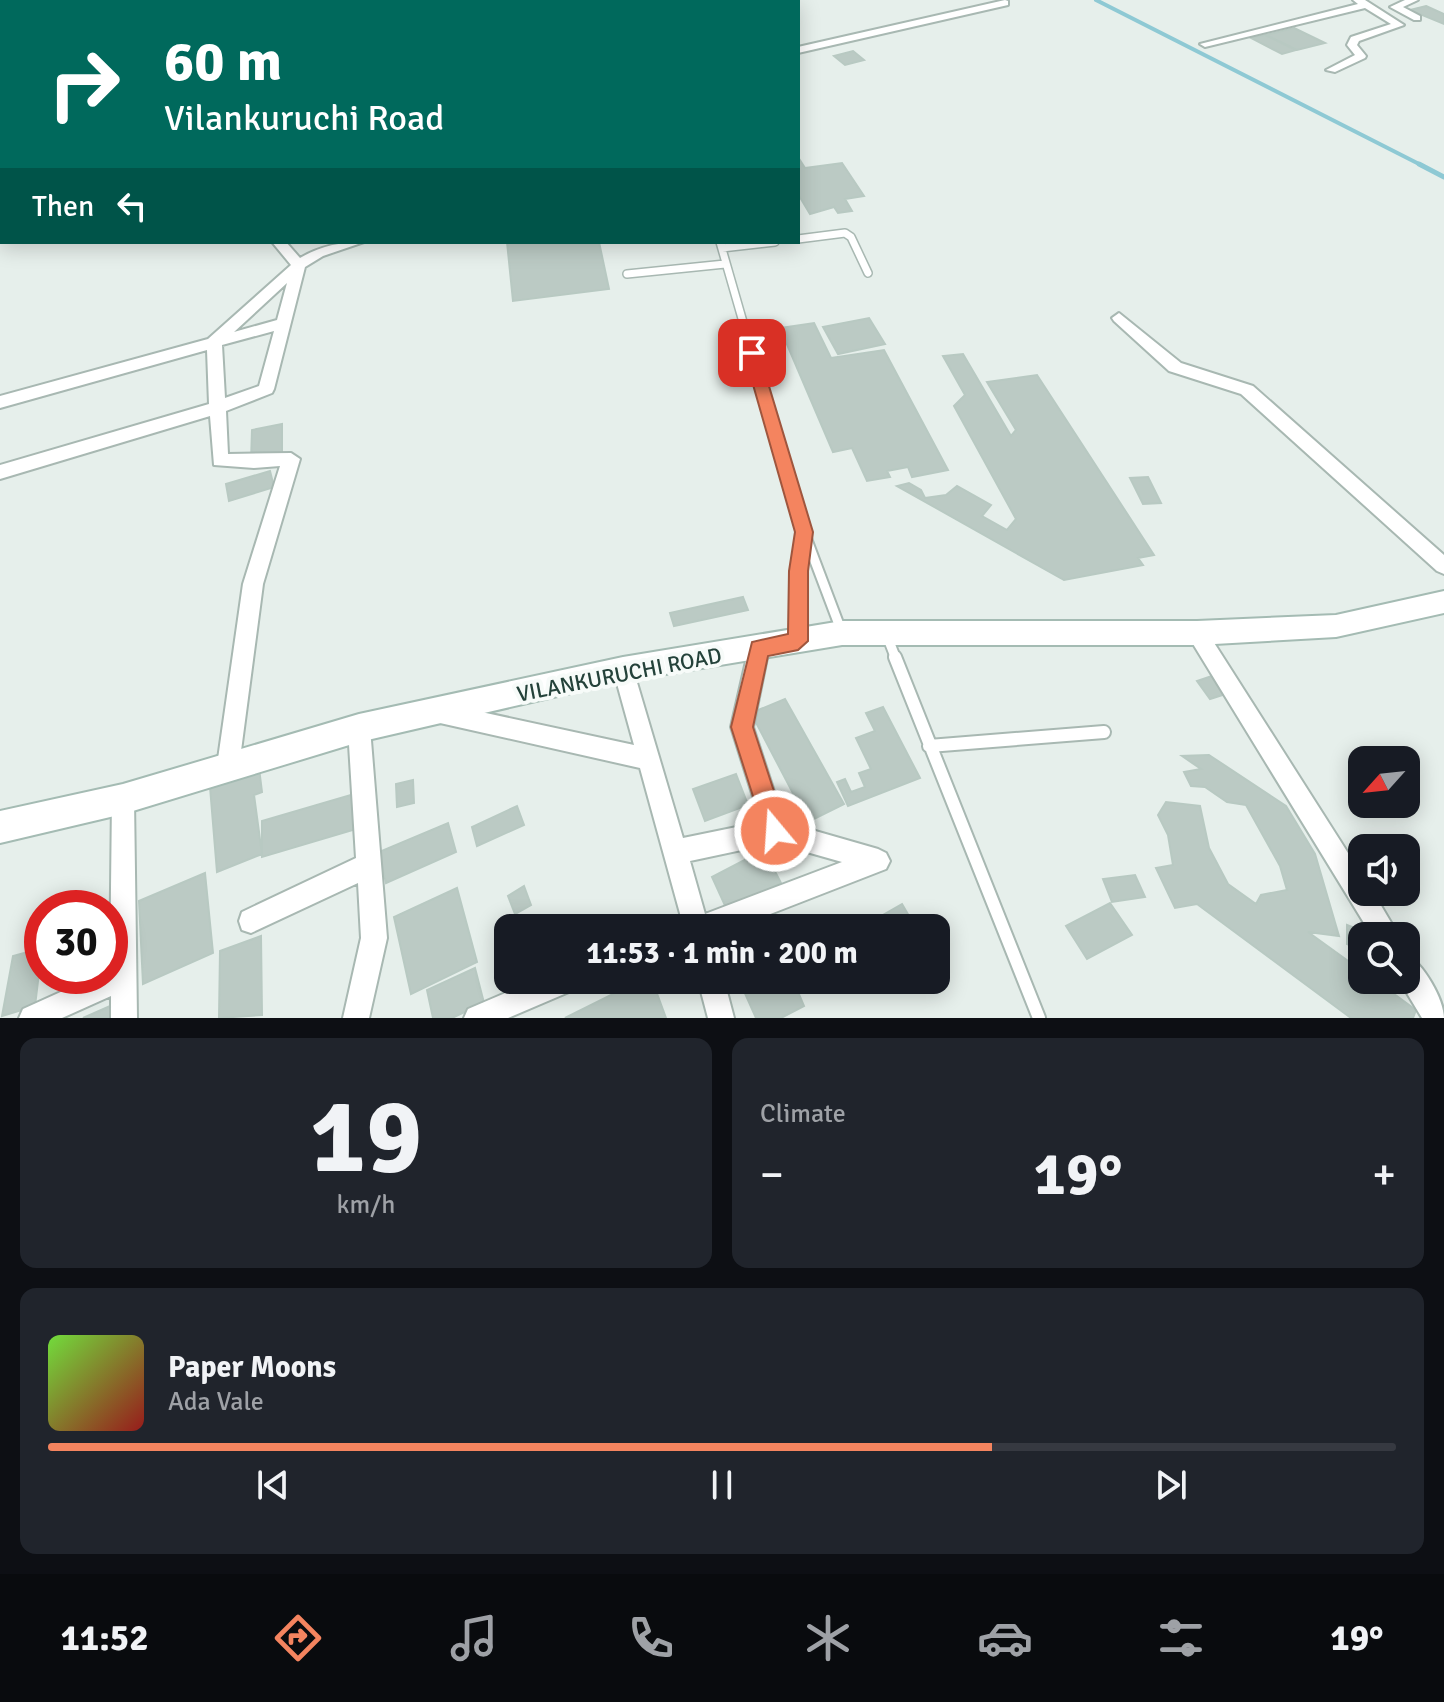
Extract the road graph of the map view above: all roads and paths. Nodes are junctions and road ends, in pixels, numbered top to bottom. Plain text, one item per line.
1 (1413, 0) edge
2 (1362, 2) edge
3 (1005, 3) dead end
4 (1417, 18) dead end
5 (1205, 44) dead end
6 (800, 50) edge
7 (1331, 70) dead end
8 (800, 239) edge
9 (281, 244) edge
10 (350, 244) edge
11 (721, 245) edge
12 (725, 264) junction
13 (299, 265) junction
14 (868, 273) dead end
15 (627, 274) dead end
16 (1119, 318) dead end
17 (284, 323) junction
18 (214, 342) junction
19 (0, 402) edge
20 (216, 408) junction
21 (0, 472) edge
22 (804, 532) junction
23 (1444, 566) edge
24 (1444, 602) edge
25 (842, 633) junction
26 (885, 633) junction
27 (1197, 633) junction
28 (798, 641) junction
29 (759, 648) junction
30 (623, 669) junction
31 (432, 712) junction
32 (359, 728) junction
33 (1104, 732) dead end
34 (929, 746) junction
35 (649, 759) junction
36 (228, 766) junction
37 (123, 799) junction
38 (0, 827) edge
39 (775, 831) junction
40 (675, 852) junction
41 (369, 865) junction
42 (124, 890) edge
43 (695, 914) edge
44 (736, 914) edge
45 (251, 921) dead end
46 (1377, 922) edge
47 (1420, 991) edge
48 (86, 994) edge
49 (124, 994) edge
50 (540, 994) edge
51 (715, 994) edge
52 (509, 1010) edge
53 (32, 1018) edge
54 (124, 1018) edge
55 (356, 1018) edge
56 (477, 1018) edge
57 (721, 1018) edge
58 (1039, 1018) edge
59 (1437, 1018) edge

1 - 4 street
2 - 5 street
2 - 7 street
3 - 6 street
8 - 14 lane
9 - 13 street
10 - 13 street
11 - 12 lane
12 - 15 lane
12 - 22 lane
13 - 17 street
13 - 18 street
16 - 23 street
17 - 18 street
17 - 20 street
18 - 19 street
18 - 20 street
20 - 21 street
20 - 36 street
22 - 25 lane
22 - 28 lane
24 - 27 street, VILANKURUCHI ROAD
25 - 26 street, VILANKURUCHI ROAD
25 - 28 street, VILANKURUCHI ROAD
26 - 27 street, VILANKURUCHI ROAD
26 - 34 lane
27 - 46 street
28 - 29 street, VILANKURUCHI ROAD
29 - 30 street, VILANKURUCHI ROAD
29 - 39 street
30 - 31 street, VILANKURUCHI ROAD
30 - 35 street
31 - 32 street, VILANKURUCHI ROAD
31 - 35 street
32 - 36 street, VILANKURUCHI ROAD
32 - 41 street
33 - 34 lane
34 - 58 lane
35 - 40 street
36 - 37 street, VILANKURUCHI ROAD
37 - 38 street, VILANKURUCHI ROAD
37 - 42 street
39 - 40 street
39 - 44 street
40 - 43 street
41 - 45 street
41 - 55 street
47 - 59 street
48 - 53 street
49 - 54 street
50 - 52 street
51 - 57 street
52 - 56 street

